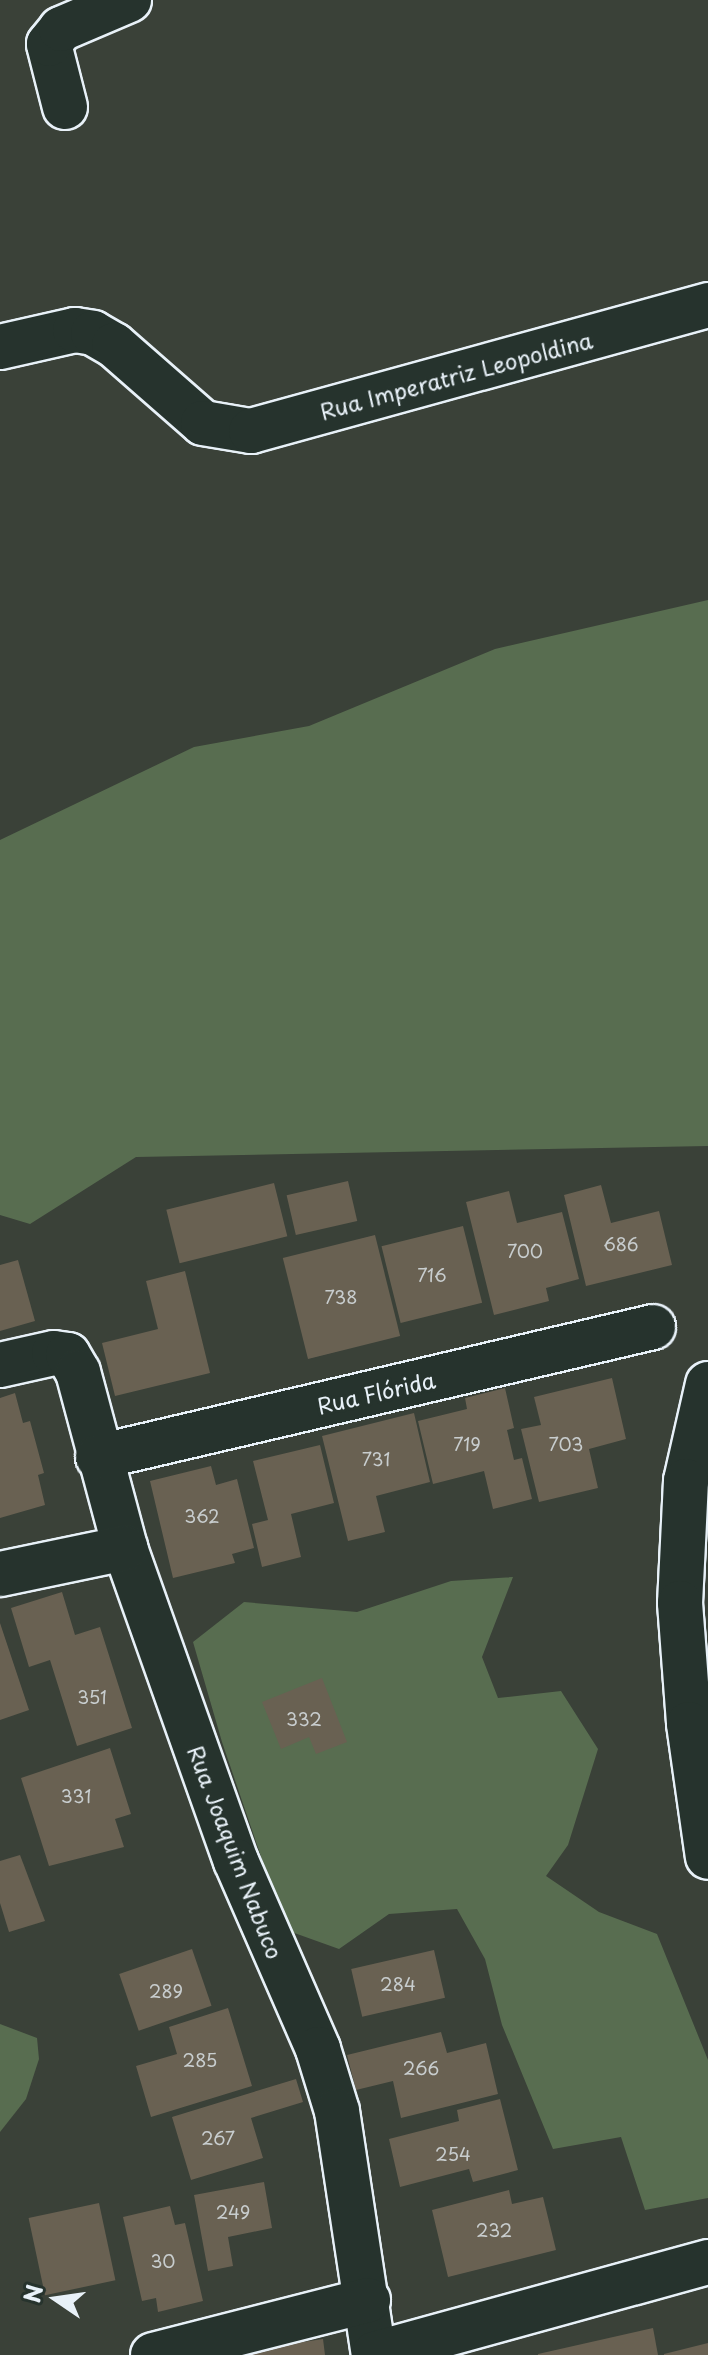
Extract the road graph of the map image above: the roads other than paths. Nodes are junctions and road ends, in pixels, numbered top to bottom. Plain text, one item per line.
1 (129, 0) edge
2 (65, 107) dead end
3 (708, 305) edge
4 (0, 347) edge
5 (653, 1327) dead end
6 (0, 1365) edge
7 (708, 1384) edge
8 (98, 1457) junction
9 (125, 1548) junction
10 (0, 1574) edge
11 (708, 1857) edge
12 (708, 2262) edge
13 (368, 2300) junction
14 (374, 2354) edge
15 (153, 2355) edge

1 - 2 street
3 - 4 street, Rua Imperatriz Leopoldina
5 - 8 street, Rua Flórida
6 - 8 street, Rua Joaquim Nabuco
7 - 11 street
8 - 9 street, Rua Joaquim Nabuco
9 - 10 street
9 - 13 street, Rua Joaquim Nabuco
12 - 14 street
13 - 14 street, Rua Joaquim Nabuco
13 - 15 street

